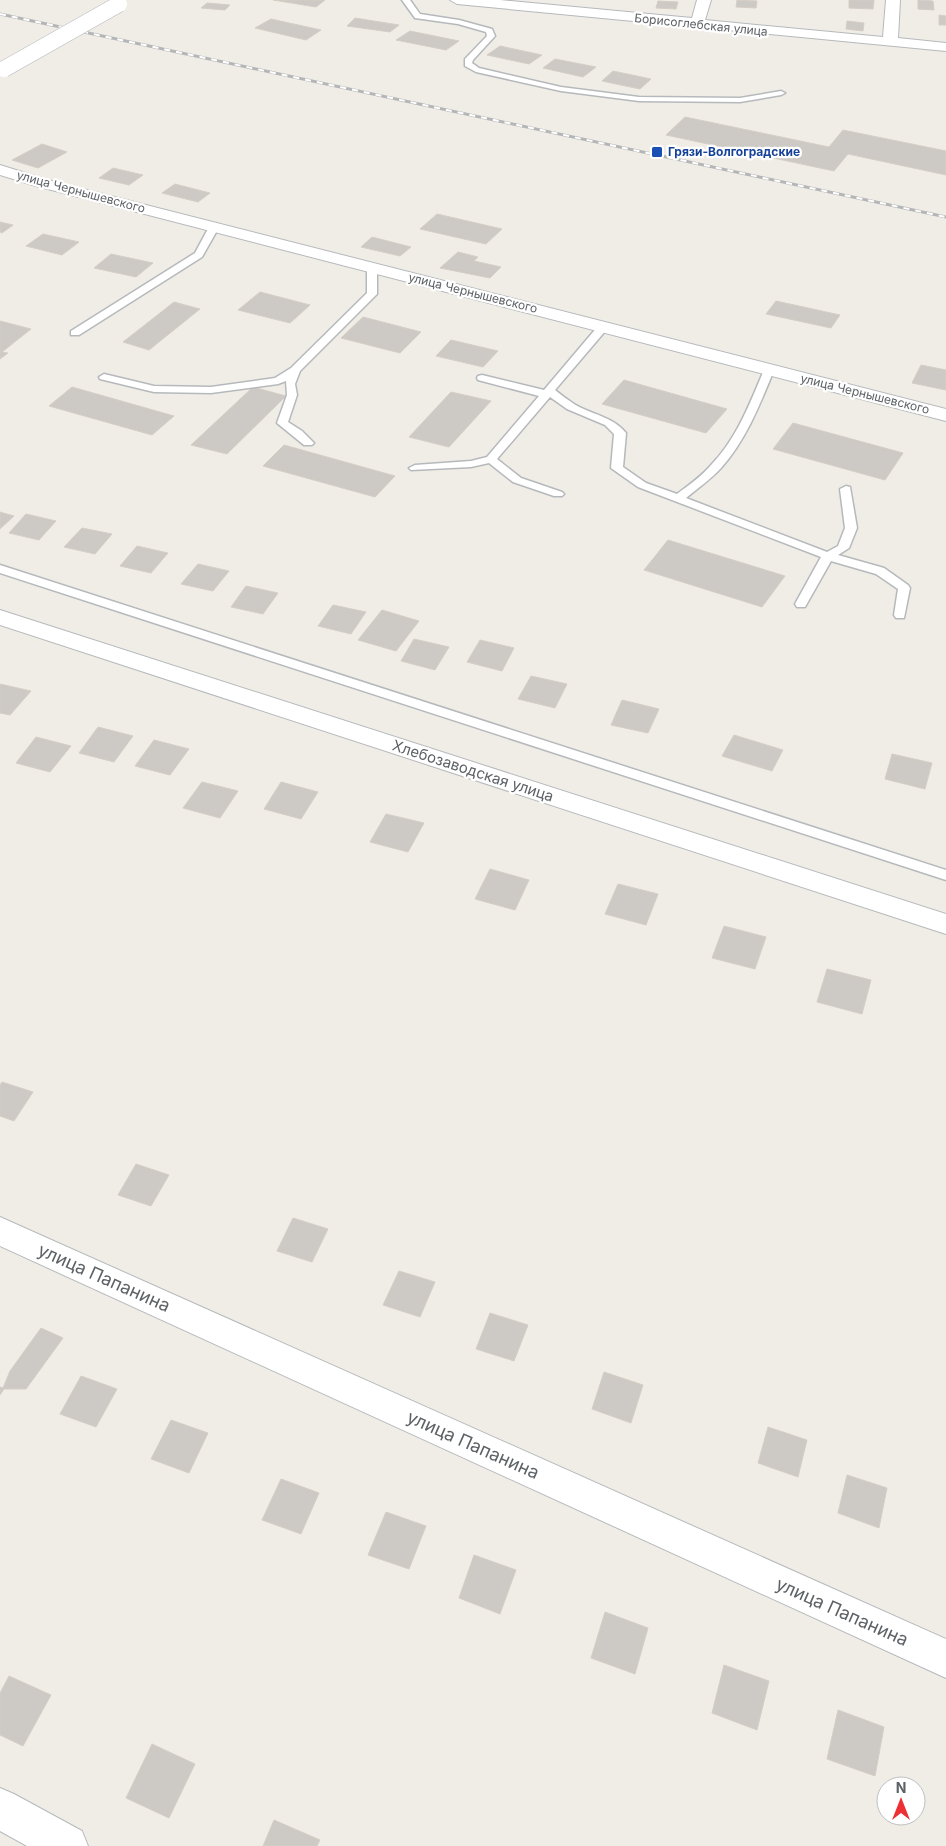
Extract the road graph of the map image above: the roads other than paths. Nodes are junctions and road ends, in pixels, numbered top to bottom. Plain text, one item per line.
1 (406, 0) edge
2 (457, 0) edge
3 (704, 0) edge
4 (893, 0) edge
5 (124, 2) edge
6 (545, 5) edge
7 (696, 24) junction
8 (890, 43) junction
9 (946, 47) edge
10 (2, 70) edge
11 (781, 93) dead end
12 (0, 170) edge
13 (214, 227) junction
14 (372, 267) junction
15 (603, 327) junction
16 (75, 334) dead end
17 (295, 370) junction
18 (769, 370) junction
19 (104, 377) dead end
20 (482, 378) dead end
21 (548, 393) junction
22 (946, 415) edge
23 (308, 444) dead end
24 (491, 458) junction
25 (415, 468) dead end
26 (846, 489) dead end
27 (558, 494) dead end
28 (678, 499) junction
29 (828, 556) junction
30 (0, 569) edge
31 (801, 604) dead end
32 (900, 615) dead end
33 (0, 617) edge
34 (946, 876) edge
35 (946, 924) edge
36 (0, 1231) edge
37 (946, 1659) edge
38 (0, 1808) edge
39 (67, 1846) edge

1 - 11 lane
2 - 6 street, Борисоглебская улица
3 - 7 street
4 - 8 street
5 - 10 street, bridge
6 - 7 street, Борисоглебская улица
7 - 8 street, Борисоглебская улица
8 - 9 street, Борисоглебская улица
12 - 13 street, улица Чернышевского
13 - 14 street, улица Чернышевского
13 - 16 lane
14 - 15 street, улица Чернышевского
14 - 17 lane
15 - 18 street, улица Чернышевского
15 - 21 lane
17 - 19 lane
17 - 23 lane
18 - 22 street, улица Чернышевского
18 - 28 lane
20 - 21 lane
21 - 24 lane
21 - 28 lane
24 - 25 lane
24 - 27 lane
26 - 29 lane
28 - 29 lane
29 - 31 lane
29 - 32 lane
30 - 34 lane
33 - 35 street, Хлебозаводская улица
36 - 37 street, улица Папанина
38 - 39 street

